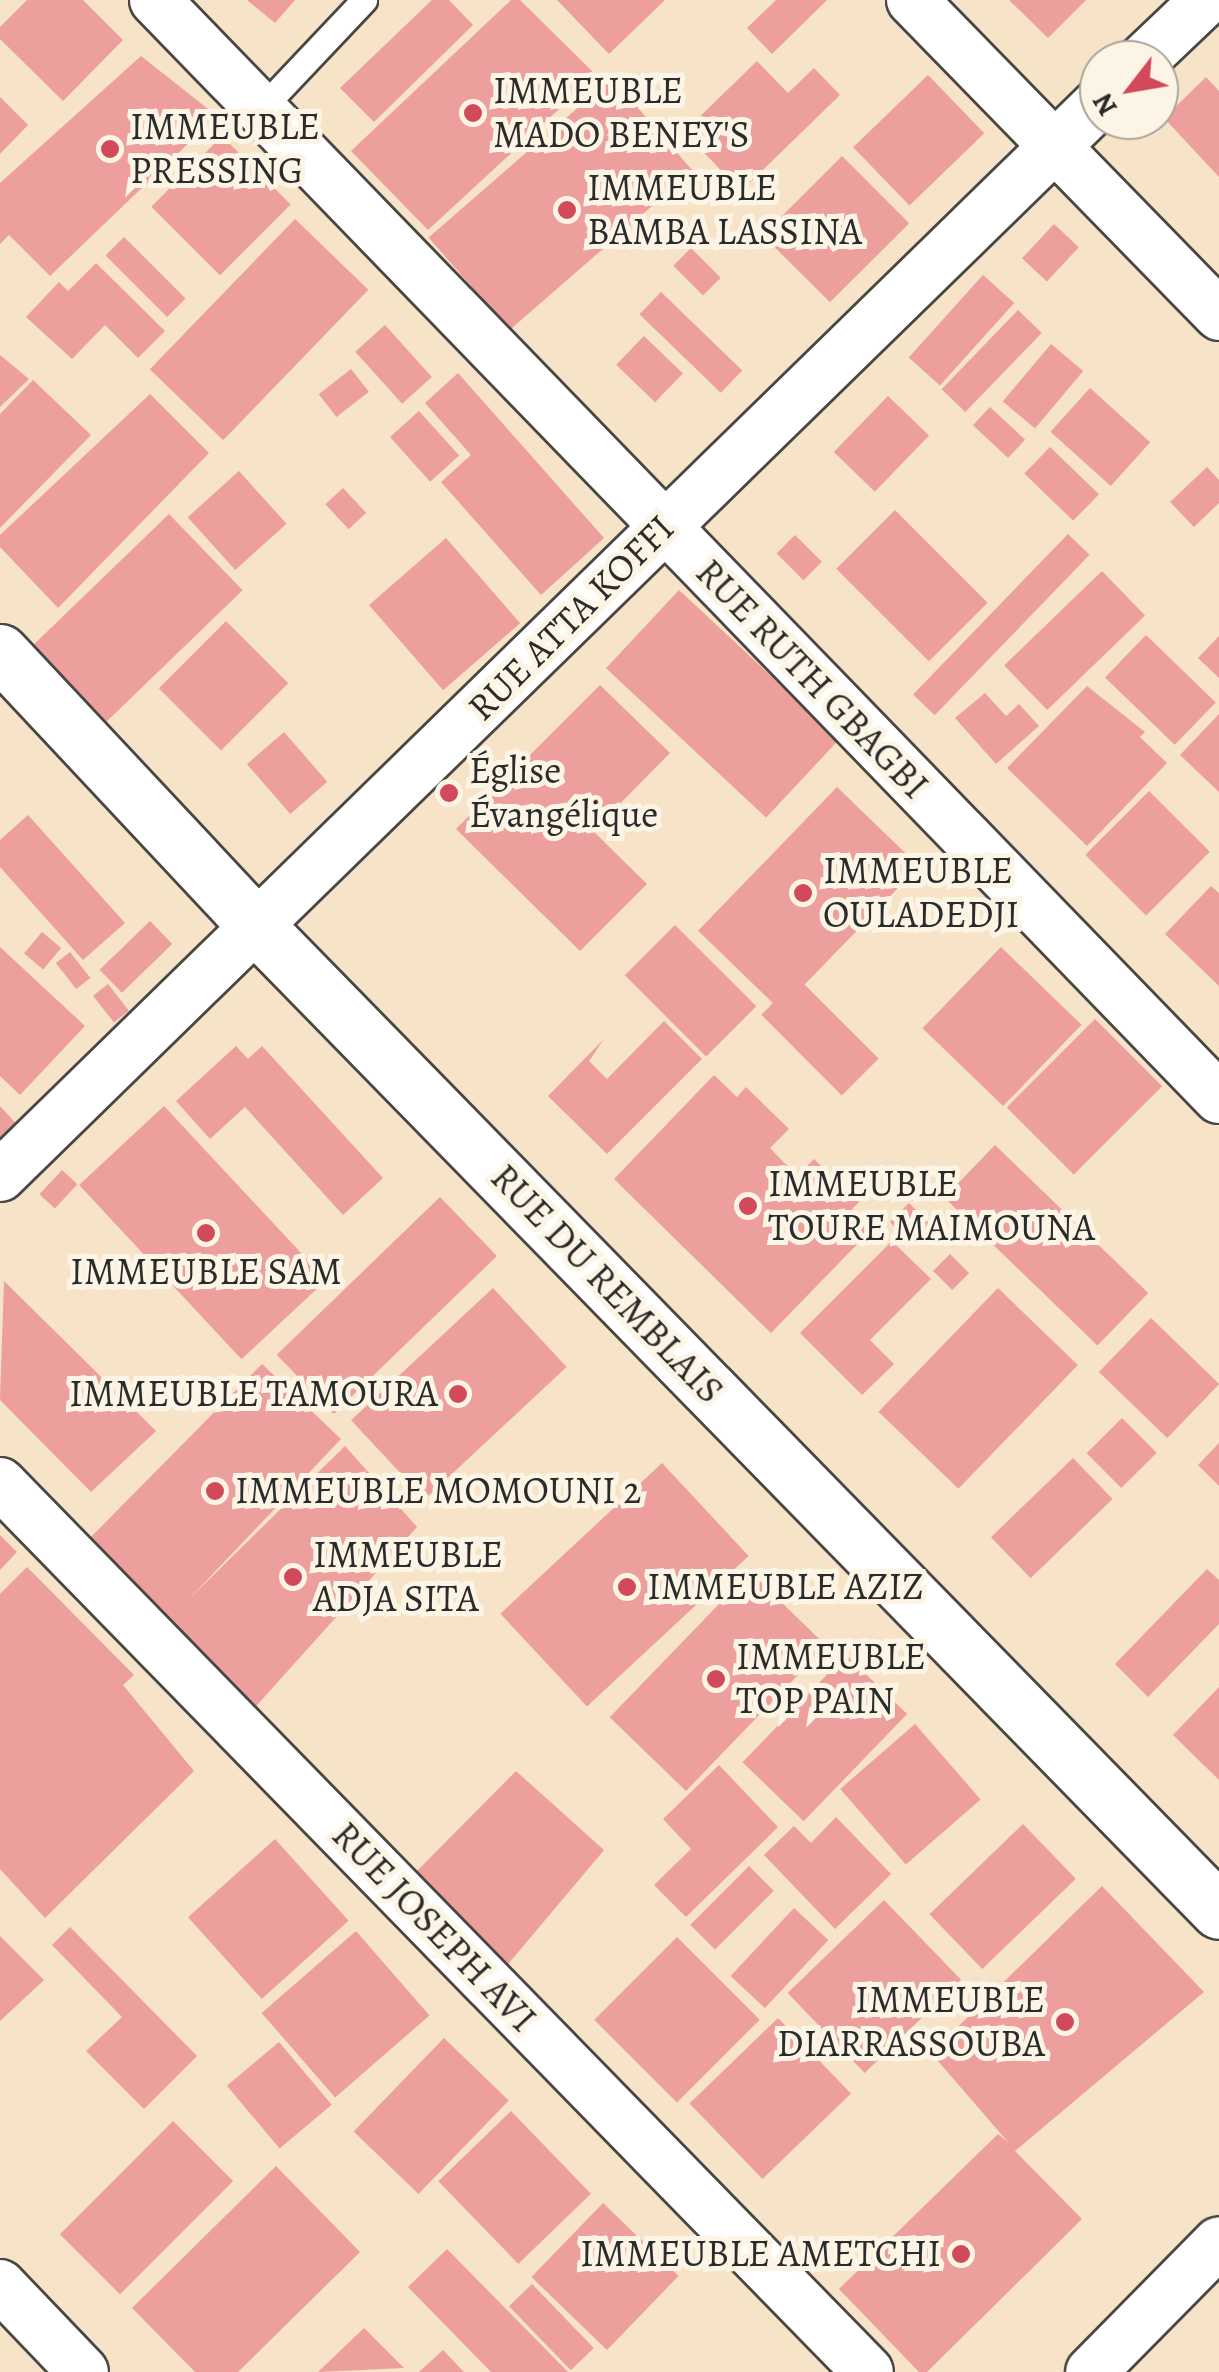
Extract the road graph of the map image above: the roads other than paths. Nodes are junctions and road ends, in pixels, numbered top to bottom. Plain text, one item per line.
1 (155, 0) edge
2 (364, 0) edge
3 (912, 0) edge
4 (1206, 0) edge
5 (1165, 40) edge
6 (261, 109) junction
7 (1079, 122) edge
8 (1054, 146) junction
9 (1219, 316) edge
10 (663, 526) junction
11 (0, 652) edge
12 (259, 928) junction
13 (1219, 1098) edge
14 (0, 1176) edge
15 (0, 1483) edge
16 (1219, 1911) edge
17 (1219, 2242) edge
18 (0, 2286) edge
19 (83, 2372) edge
20 (868, 2372) edge
21 (1092, 2372) edge

1 - 6 street, RUE RUTH GBAGBI
2 - 6 lane
3 - 8 street
4 - 5 street
6 - 10 street, RUE RUTH GBAGBI
7 - 8 street, RUE ATTA KOFFI
8 - 9 street
8 - 10 street, RUE ATTA KOFFI
10 - 12 street, RUE ATTA KOFFI
10 - 13 street, RUE RUTH GBAGBI
11 - 12 street, RUE DU REMBLAIS
12 - 14 street, RUE ATTA KOFFI
12 - 16 street, RUE DU REMBLAIS
15 - 20 street, RUE JOSEPH AVI
17 - 21 street
18 - 19 street

